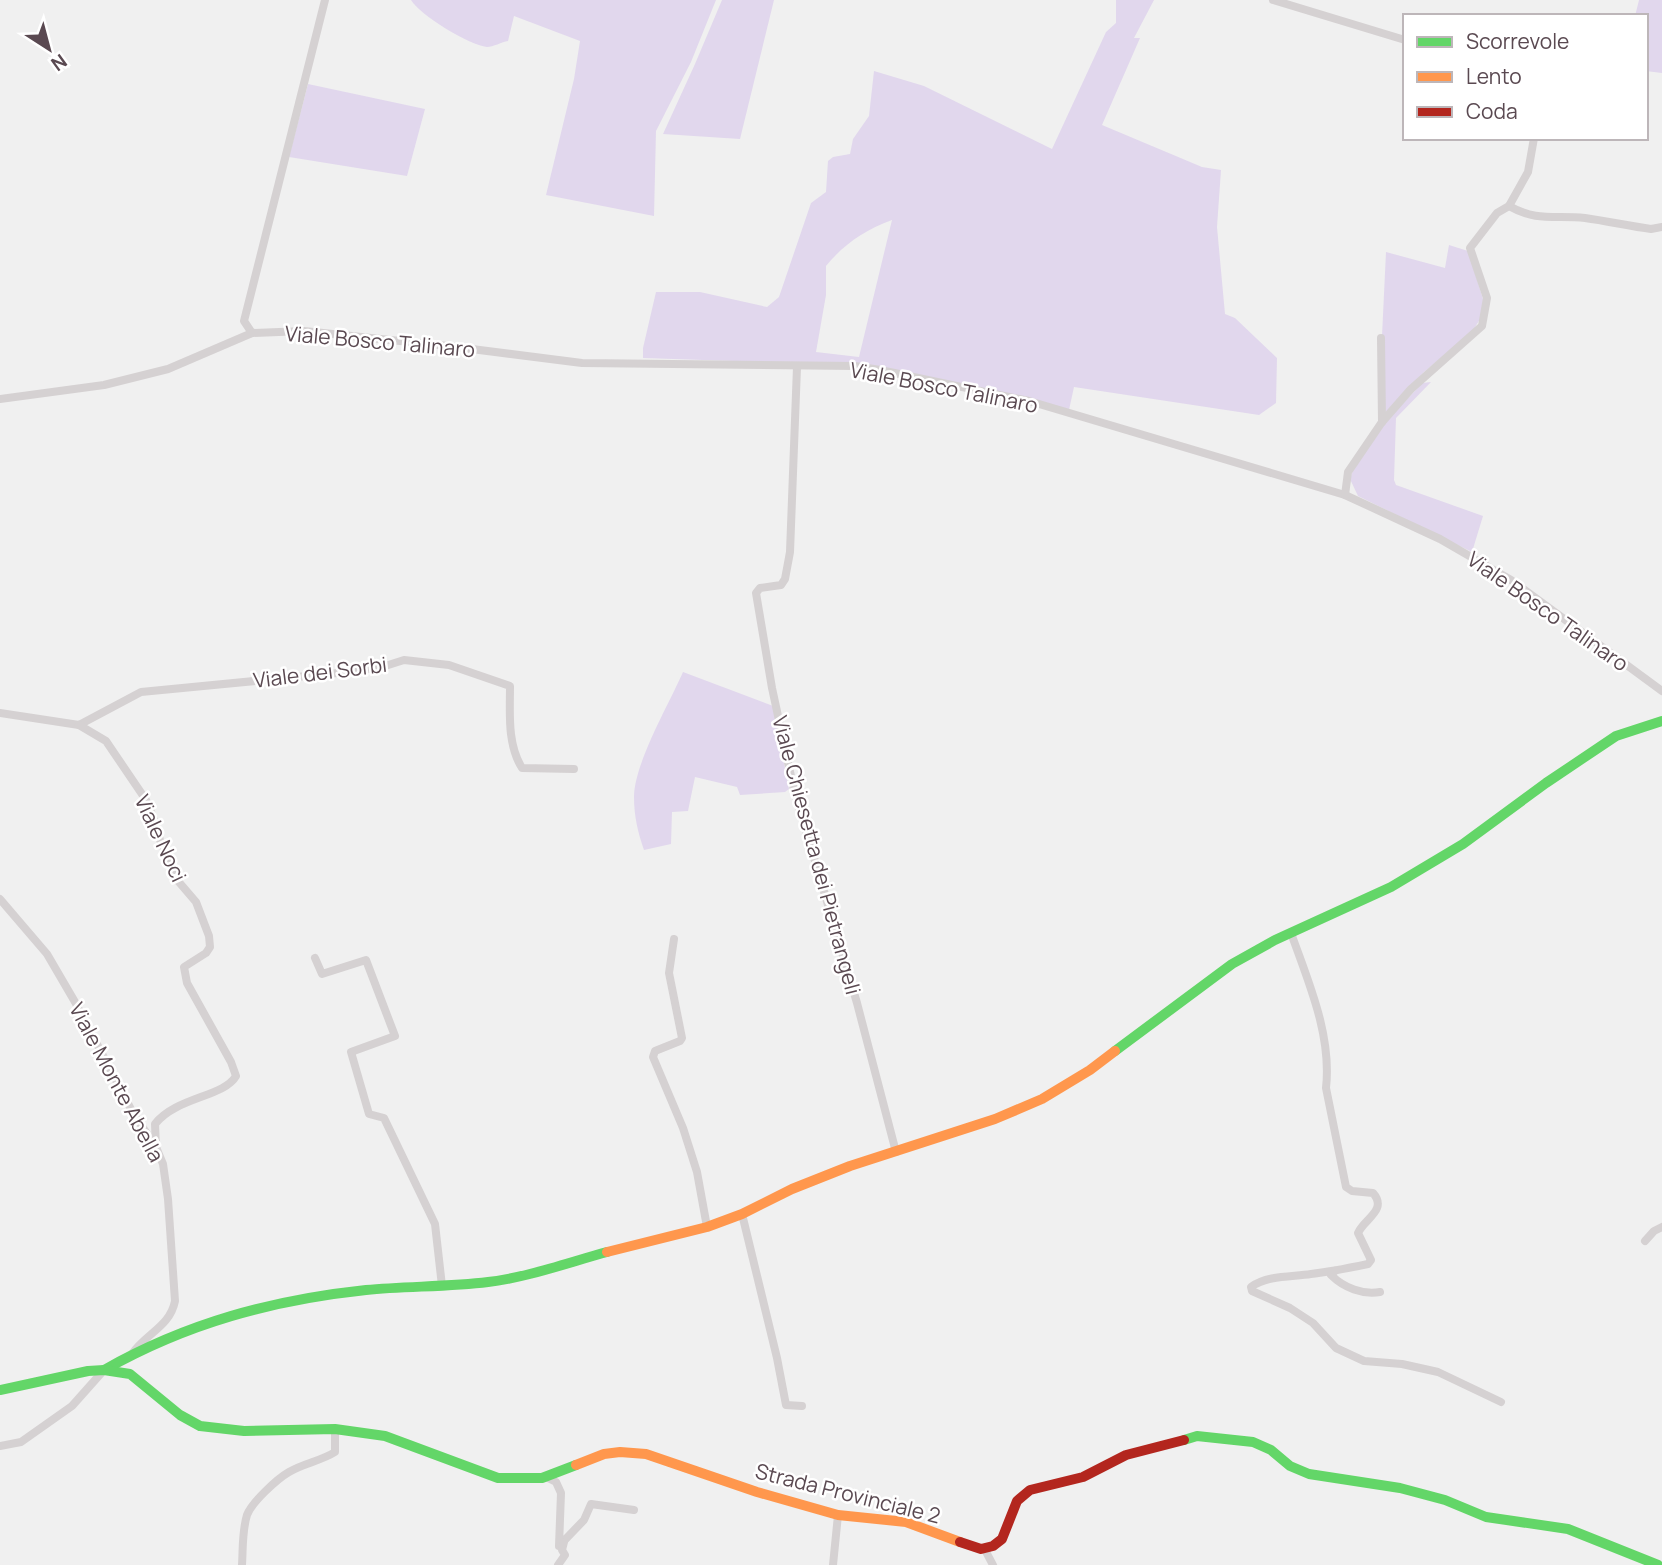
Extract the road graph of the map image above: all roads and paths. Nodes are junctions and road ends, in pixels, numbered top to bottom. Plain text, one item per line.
1 (325, 0) edge
2 (1273, 0) edge
3 (1403, 39) edge
4 (1534, 140) edge
5 (1509, 206) junction
6 (1662, 227) edge
7 (253, 333) junction
8 (1381, 338) dead end
9 (797, 367) junction
10 (0, 398) edge
11 (1382, 422) junction
12 (1345, 495) junction
13 (1662, 691) edge
14 (0, 713) edge
15 (1662, 720) edge
16 (79, 725) junction
17 (574, 769) dead end
18 (0, 898) edge
19 (1291, 933) junction
20 (674, 939) dead end
21 (314, 958) dead end
22 (156, 1147) junction
23 (896, 1152) junction
24 (741, 1214) junction
25 (707, 1227) junction
26 (1662, 1227) edge
27 (1645, 1241) dead end
28 (1335, 1271) junction
29 (442, 1286) junction
30 (1380, 1292) dead end
31 (132, 1354) junction
32 (104, 1370) junction
33 (0, 1390) edge
34 (1501, 1402) dead end
35 (802, 1406) dead end
36 (335, 1429) junction
37 (0, 1446) edge
38 (546, 1477) junction
39 (634, 1510) dead end
40 (838, 1515) junction
41 (565, 1539) junction
42 (984, 1548) junction
43 (242, 1565) edge
44 (558, 1565) edge
45 (833, 1565) edge
46 (993, 1565) edge
47 (1658, 1565) edge

1 - 7 street
2 - 3 street
4 - 5 street
5 - 6 street
5 - 11 street
7 - 9 street, Viale Bosco Talinaro
7 - 10 street, Viale Bosco Talinaro
8 - 11 street
9 - 12 street, Viale Bosco Talinaro
9 - 23 street, Viale Chiesetta dei Pietrangeli
11 - 12 street
12 - 13 street, Viale Bosco Talinaro
14 - 16 street
15 - 19 street
16 - 17 street, Viale dei Sorbi
16 - 22 street, Viale Noci
18 - 22 street, Viale Monte Abella
19 - 23 street
19 - 28 street
20 - 25 street
21 - 29 street
22 - 31 street, Viale Monte Abella
23 - 24 street
24 - 25 street
24 - 35 street
25 - 29 street
26 - 27 street
28 - 30 street
28 - 34 street
29 - 31 street
31 - 32 street
32 - 33 street, Strada Provinciale 2
32 - 36 street, Strada Provinciale 2
32 - 37 street
36 - 38 street, Strada Provinciale 2
36 - 43 street
38 - 40 street, Strada Provinciale 2
38 - 41 street
39 - 41 street
40 - 42 street, Strada Provinciale 2
40 - 45 street
41 - 44 street
42 - 46 street
42 - 47 street

